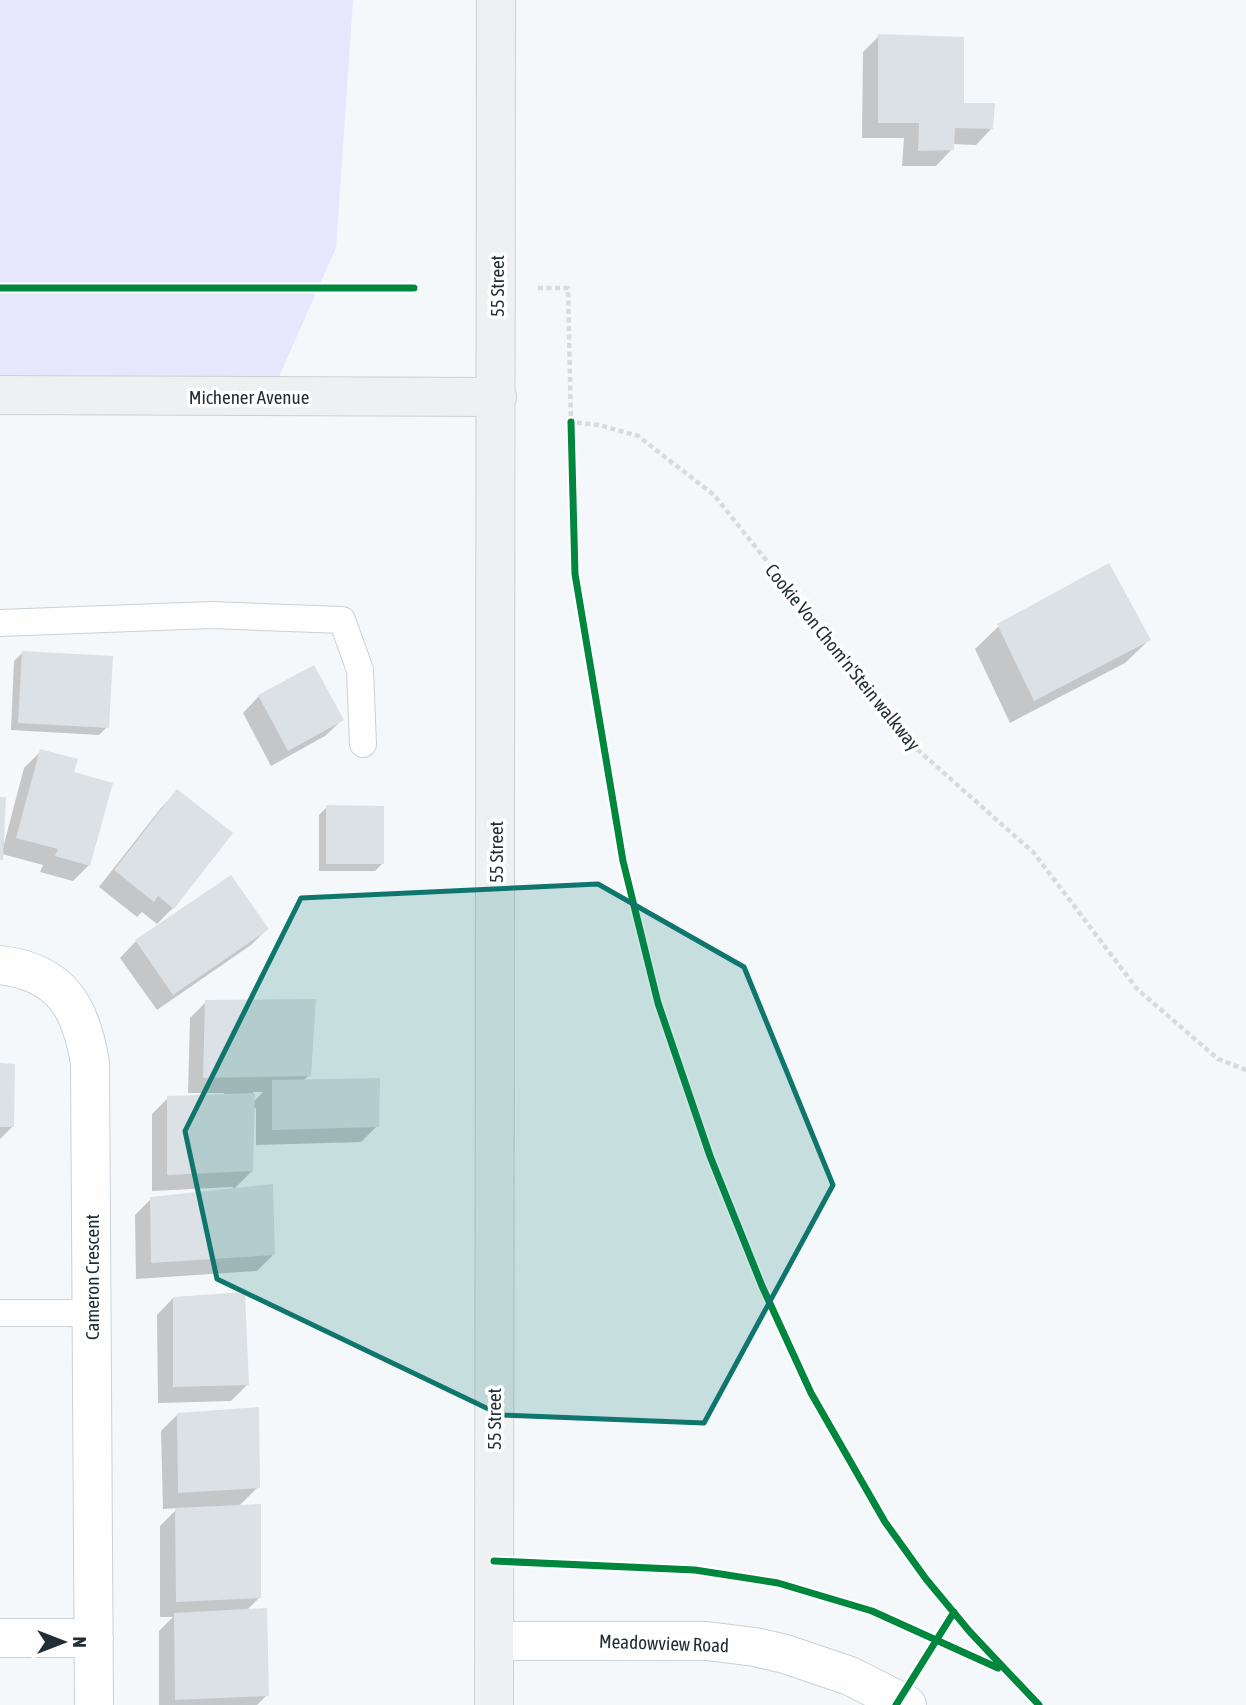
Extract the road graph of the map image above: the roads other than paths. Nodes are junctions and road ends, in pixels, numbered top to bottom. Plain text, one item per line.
1 (496, 0) edge
2 (0, 395) edge
3 (497, 397) junction
4 (0, 623) edge
5 (363, 744) dead end
6 (0, 965) edge
7 (0, 1313) edge
8 (92, 1313) junction
9 (0, 1638) edge
10 (93, 1638) junction
11 (494, 1641) junction
12 (94, 1705) edge
13 (494, 1705) edge
14 (907, 1705) edge

1 - 3 street, 55 Street
2 - 3 street, Michener Avenue
3 - 11 street, 55 Street
4 - 5 lane
6 - 8 street, Cameron Crescent
7 - 8 lane
8 - 10 street, Cameron Crescent
9 - 10 street
10 - 12 street, Cameron Crescent
11 - 13 street, 55 Street
11 - 14 street, Meadowview Road

